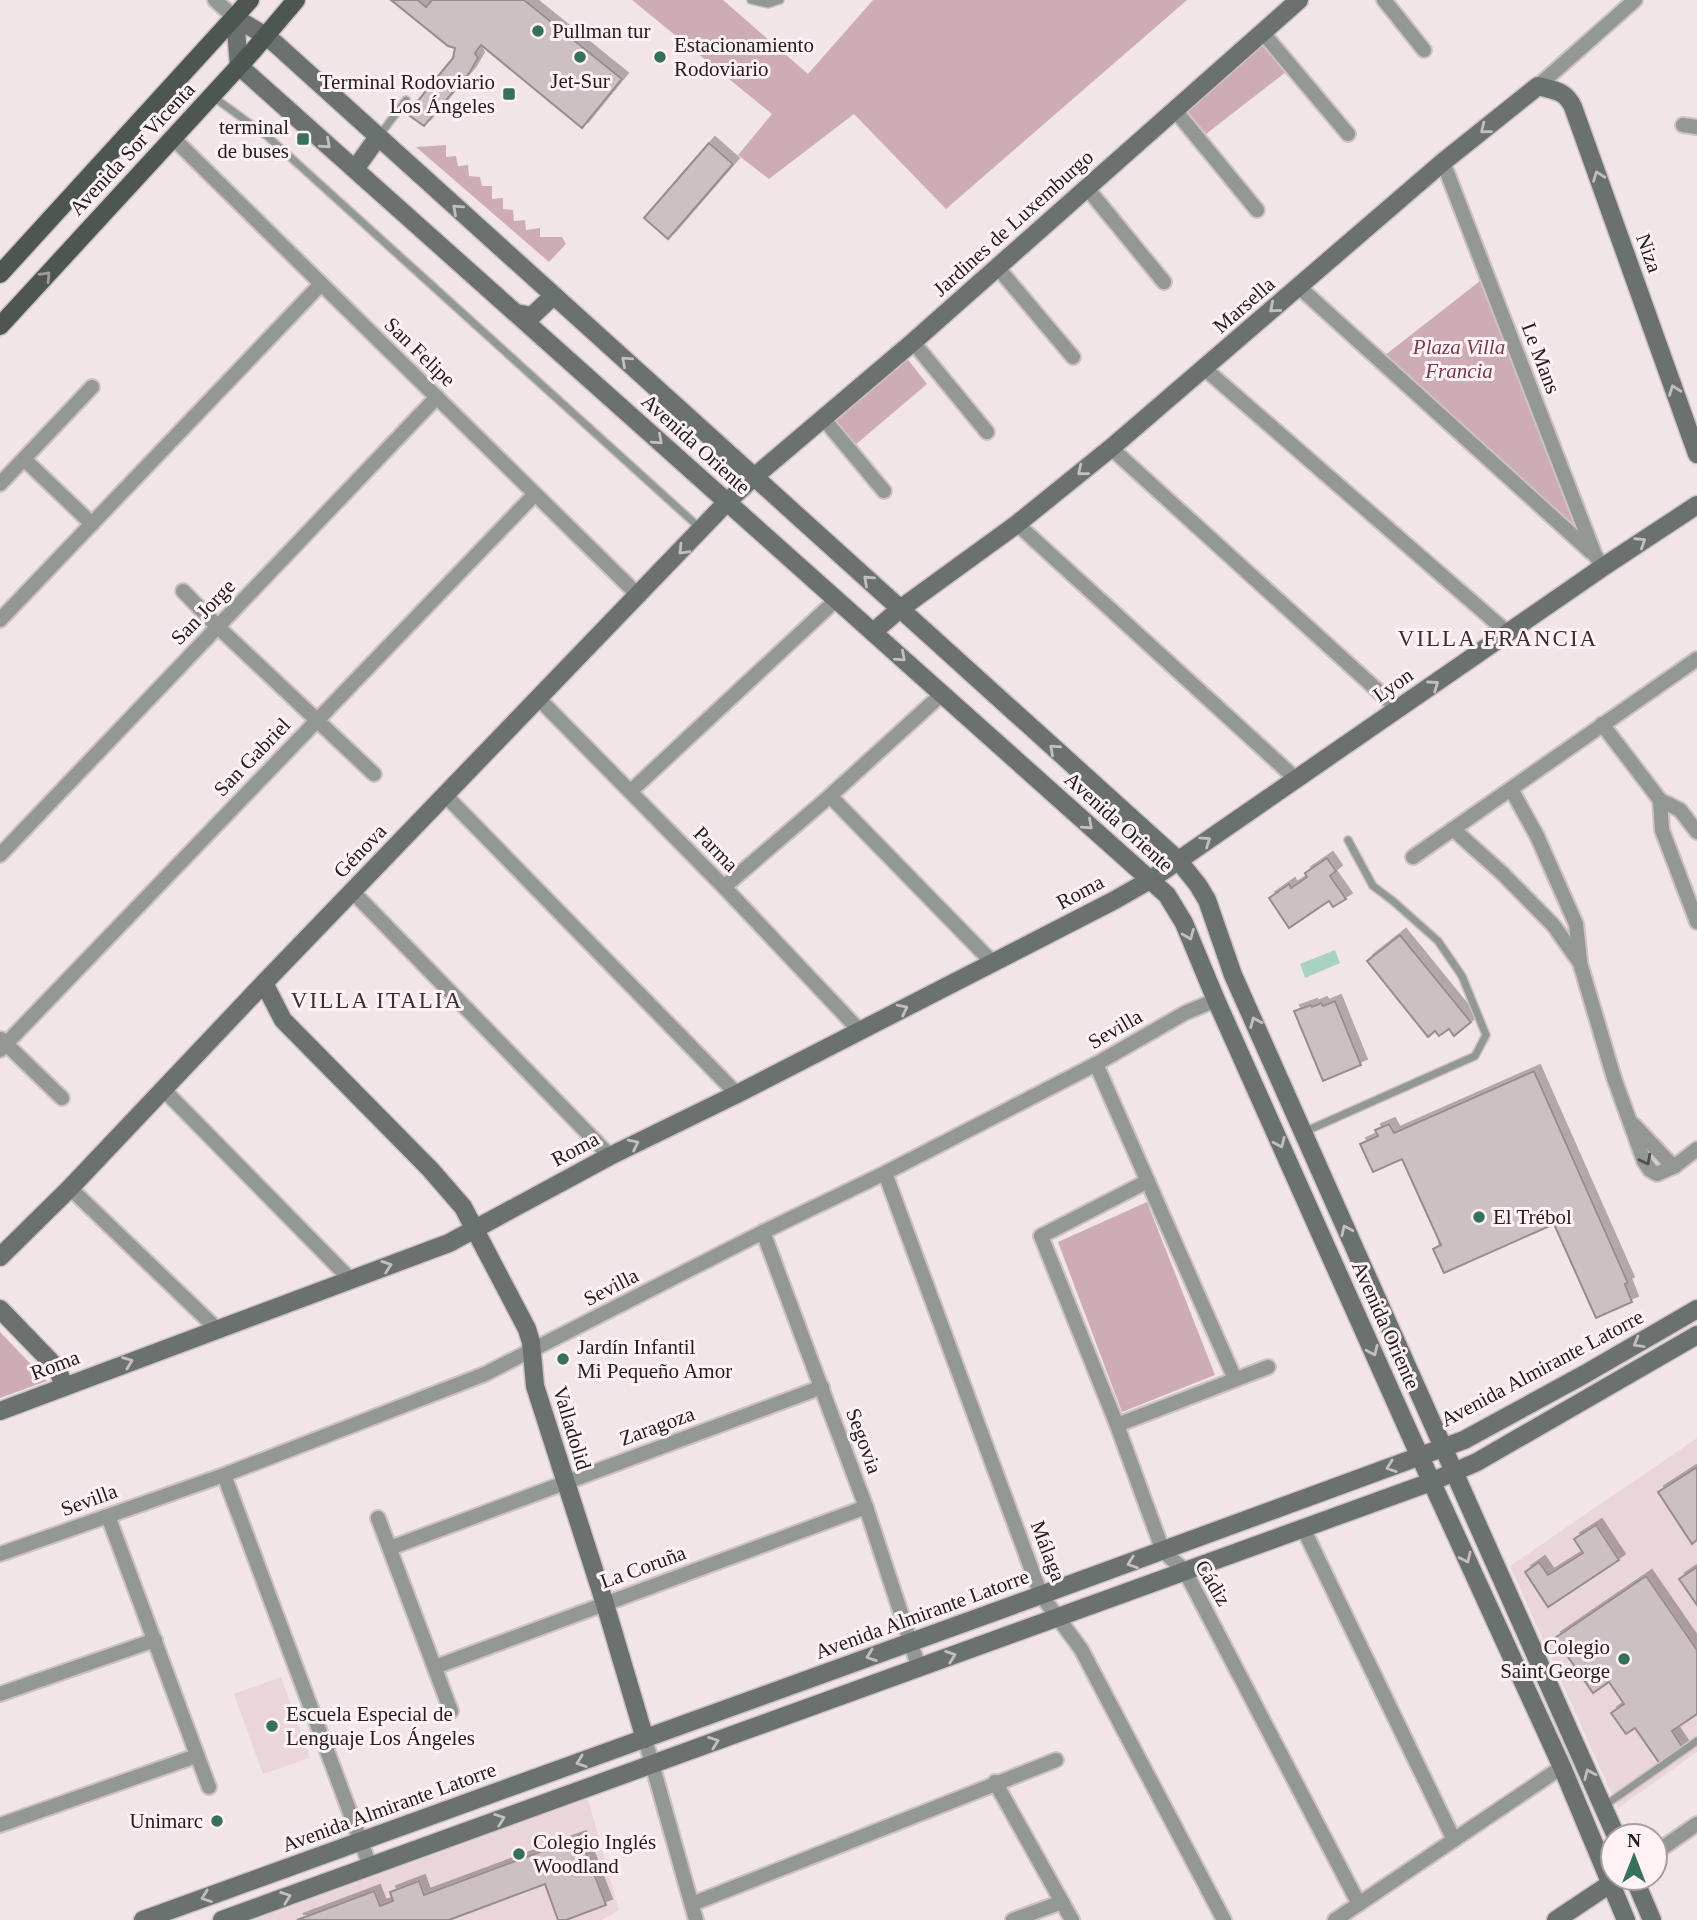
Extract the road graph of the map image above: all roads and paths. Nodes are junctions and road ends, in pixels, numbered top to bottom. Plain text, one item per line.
1 (215, 0) edge
2 (250, 0) edge
3 (296, 0) edge
4 (751, 0) edge
5 (780, 0) edge
6 (1299, 0) edge
7 (1384, 0) edge
8 (1635, 0) edge
9 (235, 18) junction
10 (1263, 33) junction
11 (266, 36) junction
12 (1424, 50) dead end
13 (239, 66) junction
14 (1538, 86) junction
15 (212, 95) junction
16 (406, 100) dead end
17 (1174, 109) junction
18 (1348, 134) dead end
19 (378, 137) junction
20 (173, 138) junction
21 (1443, 162) junction
22 (355, 169) junction
23 (1087, 188) junction
24 (1257, 209) dead end
25 (998, 268) junction
26 (0, 274) edge
27 (1164, 282) dead end
28 (321, 284) junction
29 (1298, 287) junction
30 (553, 296) junction
31 (516, 313) junction
32 (0, 326) edge
33 (914, 342) junction
34 (1073, 357) dead end
35 (1205, 369) junction
36 (92, 387) dead end
37 (437, 397) junction
38 (823, 418) junction
39 (987, 432) dead end
40 (1111, 448) junction
41 (1697, 454) edge
42 (24, 459) junction
43 (754, 477) junction
44 (0, 484) edge
45 (884, 491) dead end
46 (535, 494) junction
47 (727, 502) junction
48 (1697, 505) edge
49 (92, 524) junction
50 (1017, 524) junction
51 (702, 530) junction
52 (1599, 561) junction
53 (183, 591) dead end
54 (639, 596) junction
55 (836, 600) junction
56 (900, 609) junction
57 (0, 620) edge
58 (218, 627) junction
59 (873, 632) junction
60 (1508, 633) junction
61 (1697, 659) edge
62 (942, 694) junction
63 (539, 699) junction
64 (1398, 709) junction
65 (318, 719) junction
66 (1602, 724) junction
67 (374, 774) dead end
68 (1296, 779) junction
69 (1511, 789) junction
70 (631, 791) junction
71 (445, 795) junction
72 (830, 796) junction
73 (1660, 800) junction
74 (1453, 829) junction
75 (1697, 832) edge
76 (1348, 840) dead end
77 (0, 855) edge
78 (1413, 858) dead end
79 (1178, 860) junction
80 (1150, 880) junction
81 (724, 887) junction
82 (352, 891) junction
83 (1697, 922) edge
84 (993, 963) junction
85 (1580, 963) junction
86 (264, 983) junction
87 (1216, 1000) junction
88 (860, 1031) junction
89 (2, 1044) edge
90 (1096, 1064) junction
91 (163, 1089) junction
92 (737, 1094) junction
93 (62, 1098) dead end
94 (1303, 1132) junction
95 (1697, 1149) edge
96 (610, 1156) junction
97 (885, 1173) junction
98 (1148, 1181) junction
99 (70, 1188) junction
100 (476, 1228) junction
101 (763, 1232) junction
102 (0, 1257) edge
103 (350, 1279) junction
104 (0, 1309) edge
105 (1697, 1309) edge
106 (217, 1329) junction
107 (1697, 1335) edge
108 (531, 1351) junction
109 (1268, 1367) dead end
110 (1235, 1379) junction
111 (64, 1386) junction
112 (822, 1387) junction
113 (0, 1410) edge
114 (1117, 1425) junction
115 (1444, 1447) junction
116 (1420, 1457) junction
117 (1455, 1472) junction
118 (224, 1475) junction
119 (1431, 1482) junction
120 (565, 1483) junction
121 (866, 1507) junction
122 (108, 1516) junction
123 (379, 1518) dead end
124 (1303, 1528) junction
125 (390, 1548) junction
126 (1163, 1551) junction
127 (0, 1555) edge
128 (1185, 1571) junction
129 (1041, 1595) junction
130 (605, 1604) junction
131 (1057, 1617) junction
132 (155, 1640) junction
133 (910, 1642) junction
134 (435, 1667) junction
135 (919, 1668) junction
136 (0, 1694) edge
137 (451, 1711) dead end
138 (645, 1739) junction
139 (1697, 1741) edge
140 (196, 1756) junction
141 (1056, 1760) dead end
142 (653, 1764) junction
143 (1562, 1767) junction
144 (995, 1782) junction
145 (209, 1787) dead end
146 (1603, 1807) junction
147 (1610, 1822) edge
148 (1697, 1824) edge
149 (0, 1825) edge
150 (1454, 1840) junction
151 (360, 1842) junction
152 (1669, 1843) edge
153 (1599, 1848) edge
154 (370, 1867) junction
155 (1599, 1891) edge
156 (1617, 1892) edge
157 (1640, 1892) edge
158 (1062, 1902) junction
159 (692, 1904) junction
160 (1359, 1904) junction
161 (143, 1920) edge
162 (222, 1920) edge
163 (696, 1920) edge
164 (1013, 1920) edge
165 (1072, 1920) edge
166 (1223, 1920) edge
167 (1335, 1920) edge
168 (1556, 1920) edge
169 (1626, 1920) edge
170 (1652, 1920) edge

1 - 9 street, Avenida Oriente
2 - 9 main road, Avenida Sor Vicenta
3 - 11 main road, Avenida Sor Vicenta
4 - 5 lane
6 - 10 main road, Jardines de Luxemburgo
7 - 12 street
8 - 14 street, Marsella
9 - 11 main road, Avenida Oriente
9 - 13 main road
9 - 26 main road, Avenida Sor Vicenta
10 - 17 main road, Jardines de Luxemburgo
10 - 18 street
11 - 13 main road, Avenida Sor Vicenta
11 - 19 main road, Avenida Oriente
13 - 15 main road, Avenida Sor Vicenta
13 -> 22 main road, Avenida Oriente
14 -> 21 main road, Marsella
41 -> 14 main road, Niza
15 - 20 main road, Avenida Sor Vicenta
15 - 51 lane
16 - 19 lane
17 - 23 main road, Jardines de Luxemburgo
17 - 24 street
19 - 22 main road
30 -> 19 main road, Avenida Oriente
20 - 28 street, San Felipe
32 -> 20 main road, Avenida Sor Vicenta
21 - 29 main road, Marsella
21 - 52 street, Le Mans
22 - 31 main road, Avenida Oriente
23 - 25 main road, Jardines de Luxemburgo
23 - 27 street
25 - 33 main road, Jardines de Luxemburgo
25 - 34 street
28 - 37 street, San Felipe
28 - 49 street
29 -> 35 main road, Marsella
29 - 52 street
30 - 31 main road
43 -> 30 main road, Avenida Oriente
31 -> 47 main road, Avenida Oriente
33 - 38 main road, Jardines de Luxemburgo
33 - 39 street
35 - 40 main road, Marsella
35 - 60 street
36 - 42 street
37 - 46 street, San Felipe
37 - 58 street, San Jorge
38 - 43 main road, Jardines de Luxemburgo
38 - 45 street
40 -> 50 main road, Marsella
40 - 64 street
42 - 44 street
42 - 49 street
43 - 47 main road, Génova
56 -> 43 main road, Avenida Oriente
46 - 54 street, San Felipe
46 - 65 street, San Gabriel
47 - 51 main road, Génova
47 - 55 main road, Avenida Oriente
52 -> 48 main road, Lyon
49 - 57 street
50 - 56 main road, Marsella
50 - 68 street
51 -> 54 main road, Génova
52 - 60 main road, Lyon
53 - 58 street
54 - 63 main road, Génova
55 - 59 main road, Avenida Oriente
55 - 70 street
56 - 59 main road, Marsella
79 -> 56 main road, Avenida Oriente
58 - 65 street
58 - 77 street, San Jorge
59 -> 62 main road, Avenida Oriente
64 -> 60 main road, Lyon
61 - 66 street
62 - 72 street
62 -> 80 main road, Avenida Oriente
63 - 70 street, Parma
63 - 71 main road, Génova
64 - 68 main road, Lyon
65 - 67 street
65 - 89 street, San Gabriel
66 - 69 street
66 - 73 street
79 -> 68 main road, Lyon
69 - 74 street
69 - 85 street
70 - 81 street, Parma
71 - 82 main road, Génova
71 - 92 street
72 - 81 street
72 - 84 street
73 - 75 street
73 - 83 street
74 - 78 street
74 - 85 street
76 - 94 lane
79 - 80 main road, Lyon
94 -> 79 main road, Avenida Oriente
80 - 84 main road, Roma
80 -> 87 main road, Avenida Oriente
81 - 88 street, Parma
82 - 86 main road, Génova
82 - 96 street
88 -> 84 main road, Roma
85 - 95 street
86 - 91 main road, Génova
86 - 100 main road, Valladolid
87 - 90 street, Sevilla
87 -> 116 main road, Avenida Oriente
88 - 92 main road, Roma
89 - 93 street
90 - 97 street, Sevilla
90 - 98 street
91 - 99 main road, Génova
91 - 103 street
96 -> 92 main road, Roma
115 -> 94 main road, Avenida Oriente
96 - 100 main road, Roma
97 - 101 street, Sevilla
97 - 129 street, Málaga
98 - 110 street
98 - 114 street, Cádiz
99 - 102 main road, Génova
99 - 106 street
103 -> 100 main road, Roma
100 - 108 main road, Valladolid
101 - 108 street, Sevilla
101 - 112 street, Segovia
103 - 106 main road, Roma
104 - 111 main road
105 -> 115 main road, Avenida Almirante Latorre
111 -> 106 main road, Roma
107 - 117 main road
108 - 118 street, Sevilla
108 - 120 main road, Valladolid
109 - 110 street
110 - 114 street
111 - 113 main road, Roma
112 - 120 street, Zaragoza
112 - 121 street, Segovia
114 - 126 street, Cádiz
115 - 116 main road, Avenida Almirante Latorre
115 - 117 main road, Avenida Oriente
116 - 119 main road, Avenida Oriente
116 -> 126 main road, Avenida Almirante Latorre
117 - 119 main road
146 -> 117 main road, Avenida Oriente
118 - 122 street, Sevilla
118 - 151 street
119 - 124 main road
119 -> 143 main road, Avenida Oriente
120 - 125 street, Zaragoza
120 - 130 main road, Valladolid
121 - 130 street, La Coruña
121 - 133 street, Segovia
122 - 127 street, Sevilla
122 - 132 street
123 - 125 street
124 - 128 main road
124 - 150 street
125 - 134 street
126 - 128 street, Cádiz
126 -> 129 main road, Avenida Almirante Latorre
128 - 131 main road
128 - 160 street, Cádiz
129 - 131 street, Málaga
129 - 133 main road, Avenida Almirante Latorre
130 - 134 street, La Coruña
130 - 138 main road, Valladolid
135 -> 131 main road
131 - 166 street, Málaga
132 - 136 street
132 - 140 street
133 - 135 street, Segovia
133 -> 138 main road, Avenida Almirante Latorre
134 - 137 street
142 -> 135 main road
138 - 142 street, Valladolid
138 -> 151 main road, Avenida Almirante Latorre
139 - 146 lane
140 - 145 street
140 - 149 street
141 - 144 street
154 -> 142 main road
142 - 159 street, Valladolid
143 - 150 street
143 - 153 main road, Avenida Oriente
144 - 158 street
144 - 159 street
146 - 147 main road, Avenida Oriente
148 - 152 street
150 - 160 street
151 - 154 street
151 -> 161 main road, Avenida Almirante Latorre
162 -> 154 main road
155 - 168 main road
156 - 169 main road, Avenida Oriente
157 - 170 main road
158 - 164 street
158 - 165 street
159 - 163 street, Valladolid
160 - 167 street

